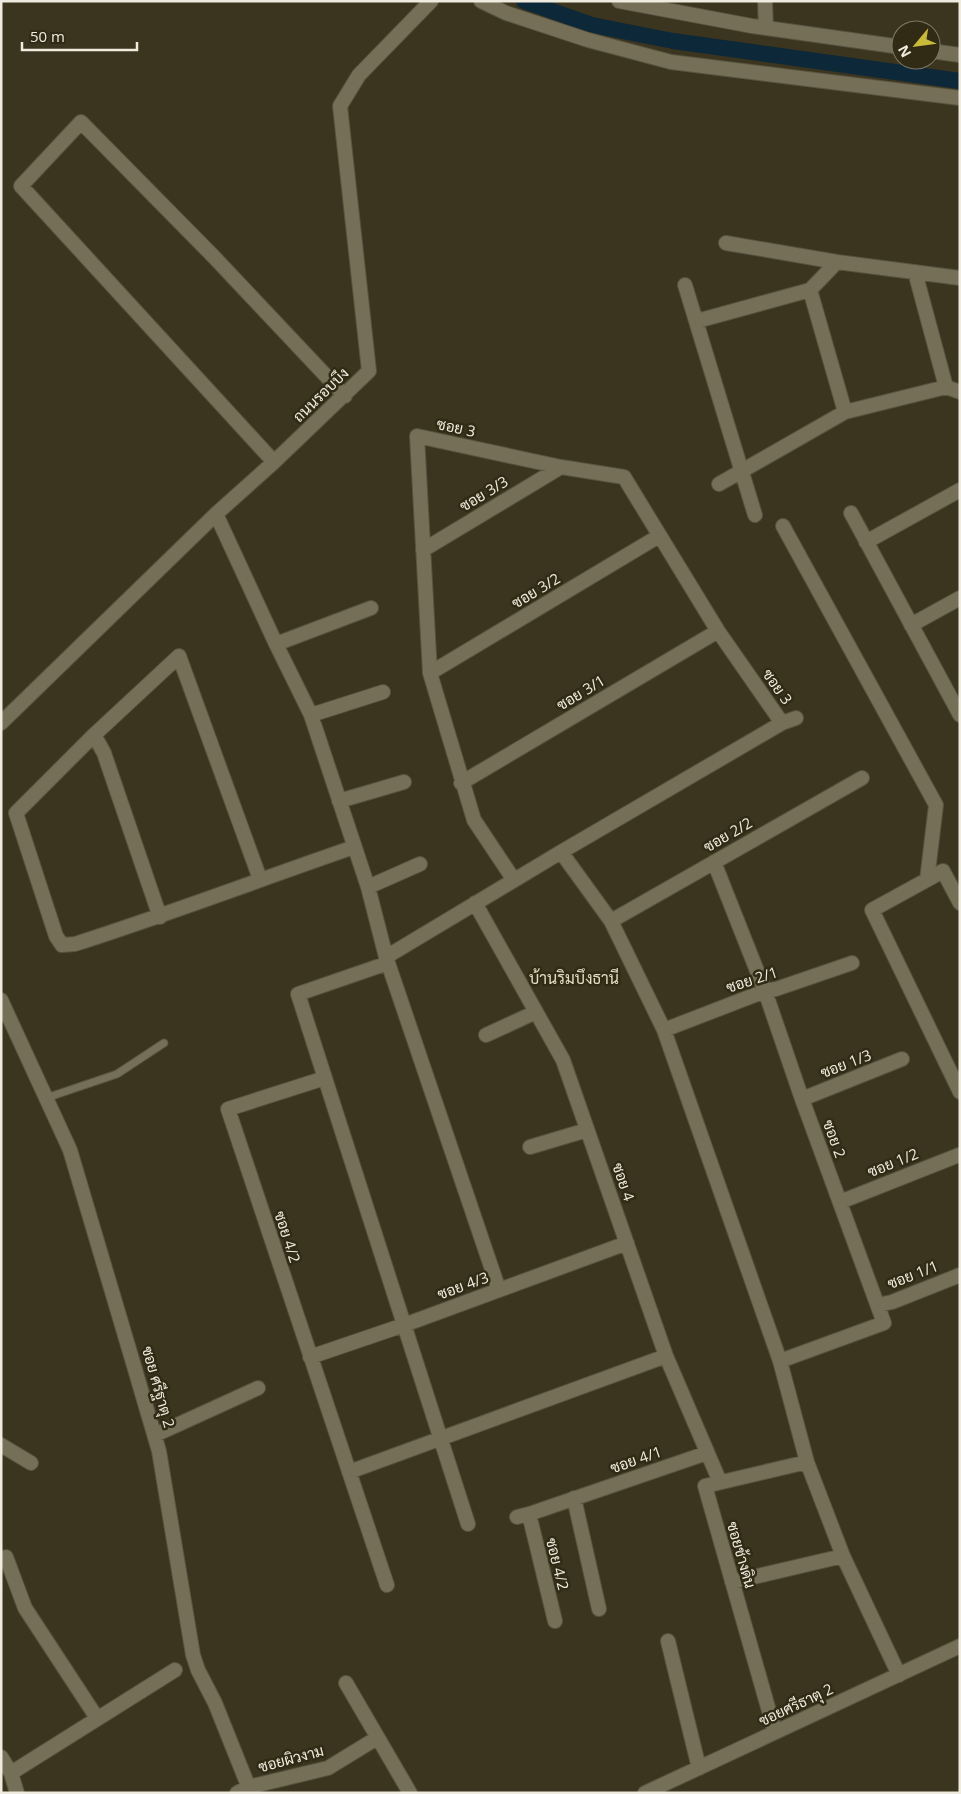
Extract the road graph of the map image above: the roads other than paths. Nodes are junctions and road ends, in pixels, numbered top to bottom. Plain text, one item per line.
1 (431, 1) edge
2 (481, 1) edge
3 (619, 1) edge
4 (765, 1) edge
5 (766, 28) junction
6 (891, 46) edge
7 (941, 52) edge
8 (960, 55) edge
9 (960, 98) edge
10 (726, 243) dead end
11 (837, 262) junction
12 (916, 272) junction
13 (960, 278) edge
14 (685, 284) dead end
15 (810, 290) junction
16 (697, 320) junction
17 (946, 387) junction
18 (960, 392) edge
19 (346, 396) junction
20 (845, 412) junction
21 (274, 462) junction
22 (562, 467) junction
23 (742, 471) junction
24 (719, 484) dead end
25 (960, 490) edge
26 (851, 513) dead end
27 (216, 514) junction
28 (755, 515) dead end
29 (783, 526) dead end
30 (659, 536) junction
31 (866, 542) junction
32 (422, 550) junction
33 (960, 598) edge
34 (371, 608) dead end
35 (911, 625) junction
36 (718, 631) junction
37 (276, 644) junction
38 (430, 673) junction
39 (383, 692) dead end
40 (311, 715) junction
41 (960, 715) edge
42 (796, 718) dead end
43 (1, 723) edge
44 (782, 723) junction
45 (94, 735) junction
46 (862, 778) dead end
47 (404, 782) dead end
48 (461, 783) junction
49 (340, 801) junction
50 (354, 847) junction
51 (561, 852) junction
52 (714, 862) junction
53 (420, 864) dead end
54 (260, 879) junction
55 (514, 880) junction
56 (927, 880) junction
57 (368, 887) junction
58 (475, 903) junction
59 (960, 903) edge
60 (160, 917) junction
61 (611, 921) junction
62 (387, 960) junction
63 (852, 963) dead end
64 (765, 990) junction
65 (1, 1000) edge
66 (536, 1012) junction
67 (664, 1030) junction
68 (486, 1035) dead end
69 (164, 1043) dead end
70 (902, 1059) dead end
71 (325, 1078) junction
72 (960, 1092) edge
73 (46, 1098) junction
74 (802, 1099) junction
75 (587, 1130) junction
76 (530, 1147) dead end
77 (959, 1155) edge
78 (840, 1202) junction
79 (627, 1243) junction
80 (960, 1275) edge
81 (500, 1290) junction
82 (878, 1305) junction
83 (404, 1326) junction
84 (666, 1356) junction
85 (310, 1357) junction
86 (780, 1361) junction
87 (258, 1388) dead end
88 (154, 1435) junction
89 (441, 1439) junction
90 (1, 1445) edge
91 (707, 1453) junction
92 (807, 1462) junction
93 (32, 1464) dead end
94 (349, 1472) junction
95 (720, 1482) junction
96 (574, 1498) junction
97 (523, 1516) joint
98 (468, 1524) dead end
99 (843, 1556) junction
100 (6, 1557) dead end
101 (732, 1582) junction
102 (387, 1585) dead end
103 (599, 1609) dead end
104 (555, 1620) dead end
105 (668, 1642) dead end
106 (960, 1646) edge
107 (175, 1670) dead end
108 (898, 1676) junction
109 (346, 1683) dead end
110 (97, 1718) junction
111 (775, 1732) junction
112 (377, 1738) junction
113 (1, 1757) edge
114 (699, 1768) junction
115 (11, 1773) junction
116 (246, 1791) edge
117 (17, 1793) edge
118 (410, 1793) edge
119 (645, 1793) edge

1 - 19 street, ถนนรอบบึง
2 - 9 street
3 - 5 street
4 - 5 street
5 - 6 street
7 - 8 street
10 - 11 street
11 - 12 street
11 - 15 street
12 - 13 street
12 - 17 street
14 - 16 street
15 - 16 street
15 - 20 street
16 - 23 street
17 - 18 street
17 - 20 street
19 - 21 street, ถนนรอบบึง
19 - 21 street
20 - 23 street
21 - 27 street, ถนนรอบบึง
22 - 30 street, ซอย 3
22 - 32 street, ซอย 3/3
22 - 32 street, ซอย 3
23 - 24 street
23 - 28 street
25 - 31 street
26 - 31 street
27 - 37 street
27 - 43 street, ถนนรอบบึง
29 - 56 street
30 - 36 street, ซอย 3
30 - 38 street, ซอย 3/2
31 - 35 street
32 - 38 street, ซอย 3
33 - 35 street
34 - 37 street
35 - 41 street
36 - 44 street, ซอย 3
36 - 48 street, ซอย 3/1
37 - 40 street
38 - 48 street, ซอย 3
39 - 40 street
40 - 49 street
42 - 44 street
44 - 51 street
45 - 54 street
45 - 60 street
45 - 60 street
46 - 52 street, ซอย 2/2
47 - 49 street
48 - 55 street, ซอย 3
49 - 50 street
50 - 54 street
50 - 57 street
51 - 55 street
51 - 61 street
52 - 61 street, ซอย 2/2
52 - 64 street, ซอย 2
53 - 57 street
54 - 60 street
55 - 58 street
56 - 59 street
56 - 72 street
57 - 62 street
58 - 62 street
58 - 66 street, ซอย 4
61 - 67 street
62 - 71 street
62 - 81 street
63 - 64 street, ซอย 2/1
64 - 67 street, ซอย 2/1
64 - 74 street, ซอย 2
65 - 73 street, ซอย ศรีฐาตุ 2
66 - 68 street
66 - 75 street, ซอย 4
67 - 86 street
69 - 73 lane
70 - 74 street, ซอย 1/3
71 - 83 street
71 - 85 street, ซอย 4/2
73 - 88 street, ซอย ศรีฐาตุ 2
74 - 78 street, ซอย 2
75 - 76 street
75 - 79 street, ซอย 4
77 - 78 street, ซอย 1/2
78 - 82 street, ซอย 2
79 - 81 street, ซอย 4/3
79 - 84 street, ซอย 4
80 - 82 street, ซอย 1/1
81 - 83 street, ซอย 4/3
82 - 86 street, ซอย 2
83 - 85 street, ซอย 4/3
83 - 89 street
84 - 89 street
84 - 91 street, ซอย 4
85 - 94 street, ซอย 4/2
86 - 92 street
87 - 88 street
88 - 116 street, ซอย ศรีฐาตุ 2
89 - 94 street
89 - 98 street
90 - 93 street
91 - 95 street, ซอย 4
91 - 96 street, ซอย 4/1
92 - 95 street
92 - 99 street
94 - 102 street, ซอย 4/2
95 - 101 street, ซอยช้างดิน
96 - 97 street, ซอย 4/1
96 - 103 street
97 - 104 street, ซอย 4/2
99 - 101 street
99 - 108 street
100 - 110 street
101 - 111 street, ซอยช้างดิน
105 - 114 street
106 - 108 street, ซอยศรีธาตุ 2
107 - 110 street
108 - 111 street, ซอยศรีธาตุ 2
109 - 112 street
110 - 115 street
111 - 114 street, ซอยศรีธาตุ 2
112 - 116 street, ซอยผิวงาม
112 - 118 street
113 - 115 street
114 - 119 street, ซอยศรีธาตุ 2
115 - 117 street

